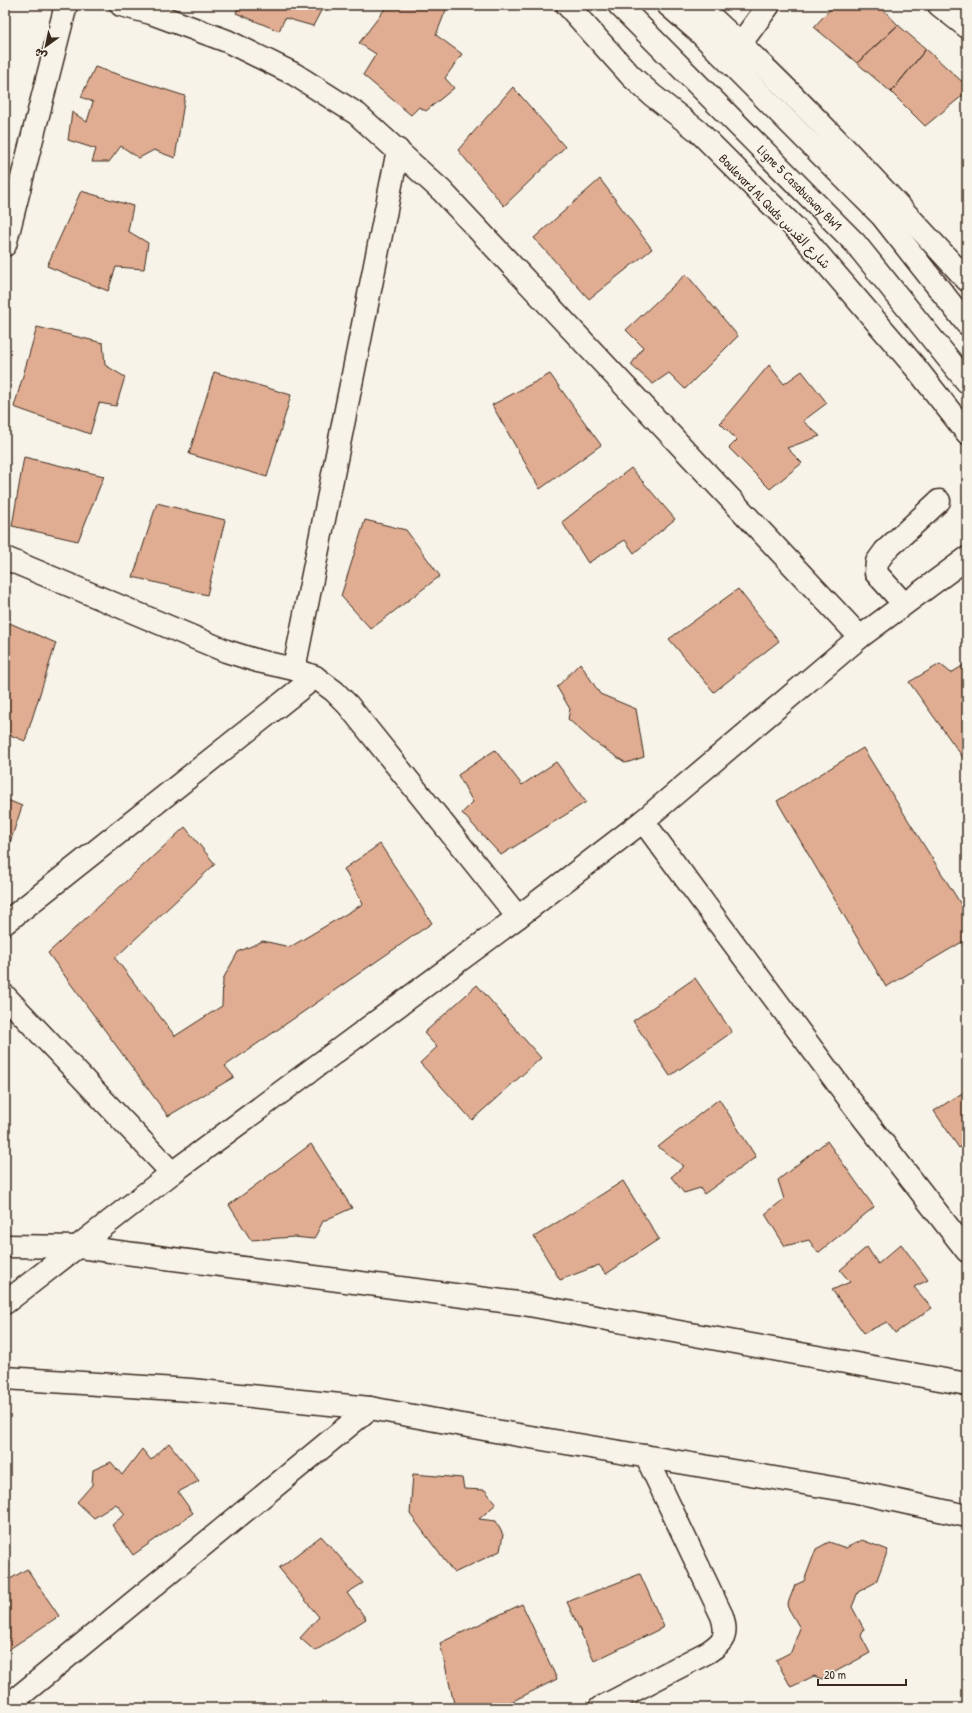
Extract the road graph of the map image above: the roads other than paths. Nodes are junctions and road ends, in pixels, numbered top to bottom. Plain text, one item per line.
1 (66, 5) edge
2 (121, 5) edge
3 (567, 5) edge
4 (619, 5) edge
5 (668, 5) edge
6 (698, 5) edge
7 (769, 5) edge
8 (940, 5) edge
9 (967, 27) edge
10 (741, 43) junction
11 (398, 150) junction
12 (5, 245) edge
13 (967, 280) edge
14 (967, 324) edge
15 (967, 382) edge
16 (967, 433) edge
17 (939, 501) dead end
18 (5, 558) edge
19 (967, 558) edge
20 (904, 604) junction
21 (860, 637) junction
22 (294, 669) junction
23 (315, 677) junction
24 (643, 821) junction
25 (518, 917) junction
26 (5, 923) edge
27 (5, 996) edge
28 (172, 1173) junction
29 (5, 1246) edge
30 (79, 1247) junction
31 (967, 1251) edge
32 (5, 1303) edge
33 (5, 1378) edge
34 (967, 1384) edge
35 (370, 1408) junction
36 (646, 1456) junction
37 (967, 1516) edge
38 (5, 1708) edge
39 (600, 1708) edge

1 - 12 street
2 - 11 street
3 - 16 street, Boulevard Al Quds شارع القدس
4 - 15 street, Ligne 5 Casabusway BW1
5 - 14 street
6 - 10 street
7 - 10 street
8 - 9 street
10 - 13 street
11 - 21 street
11 - 22 street
17 - 20 street
18 - 22 street
19 - 20 street
20 - 21 street
21 - 24 street
22 - 23 street
23 - 25 street
23 - 26 street
24 - 25 street
24 - 31 street
25 - 28 street
27 - 28 street
28 - 30 street
29 - 30 street
30 - 32 street
30 - 34 street
33 - 35 street
35 - 36 street
35 - 38 street
36 - 37 street
36 - 39 street

